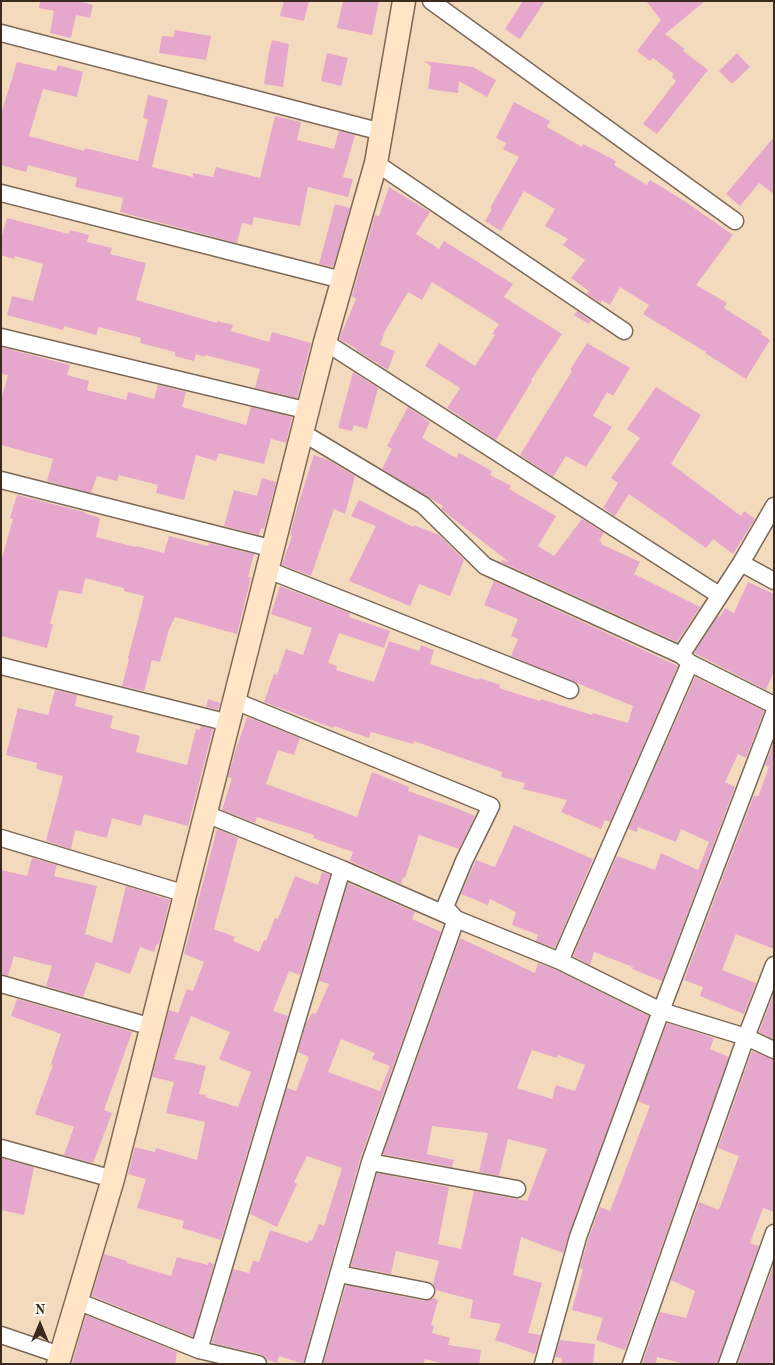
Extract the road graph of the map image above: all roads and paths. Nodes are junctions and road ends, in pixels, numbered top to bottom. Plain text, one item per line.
1 (404, 1) edge
2 (431, 1) edge
3 (1, 34) edge
4 (382, 132) junction
5 (376, 162) junction
6 (1, 193) edge
7 (735, 221) dead end
8 (342, 280) junction
9 (624, 331) dead end
10 (1, 337) edge
11 (325, 342) junction
12 (309, 411) junction
13 (303, 433) junction
14 (1, 480) edge
15 (774, 506) edge
16 (271, 559) junction
17 (741, 563) junction
18 (774, 580) edge
19 (719, 595) junction
20 (685, 659) junction
21 (1, 666) edge
22 (570, 690) dead end
23 (235, 701) junction
24 (774, 705) edge
25 (774, 713) edge
26 (229, 723) junction
27 (206, 814) junction
28 (1, 838) edge
29 (342, 869) junction
30 (186, 894) junction
31 (456, 919) junction
32 (560, 962) junction
33 (774, 965) edge
34 (1, 984) edge
35 (661, 1011) junction
36 (152, 1027) junction
37 (746, 1038) junction
38 (774, 1050) edge
39 (1, 1148) edge
40 (370, 1162) junction
41 (113, 1179) junction
42 (517, 1189) dead end
43 (774, 1232) edge
44 (339, 1274) junction
45 (426, 1291) dead end
46 (78, 1301) junction
47 (1, 1336) edge
48 (199, 1350) junction
49 (59, 1359) edge
50 (258, 1364) edge
51 (313, 1364) edge
52 (543, 1364) edge
53 (632, 1364) edge
54 (726, 1364) edge

1 - 4 street
2 - 7 street
3 - 4 street
4 - 5 street
5 - 8 street
5 - 9 street
6 - 8 street
8 - 11 street
10 - 12 street
11 - 12 street
11 - 19 street
12 - 13 street
13 - 16 street
13 - 20 street
14 - 16 street
15 - 17 street
16 - 22 street
16 - 23 street
17 - 18 street
17 - 19 street
19 - 20 street
20 - 24 street
20 - 32 street
21 - 26 street
23 - 26 street
23 - 31 street
25 - 35 street
26 - 27 street
27 - 29 street
27 - 30 street
28 - 30 street
29 - 31 street
29 - 48 street
30 - 36 street
31 - 32 street
31 - 40 street
32 - 35 street
33 - 37 street
34 - 36 street
35 - 37 street
35 - 52 street
36 - 41 street
37 - 38 street
37 - 53 street
39 - 41 street
40 - 42 street
40 - 44 street
41 - 46 street
43 - 54 street
44 - 45 street
44 - 51 street
46 - 48 street
46 - 49 street
47 - 49 street
48 - 50 street

